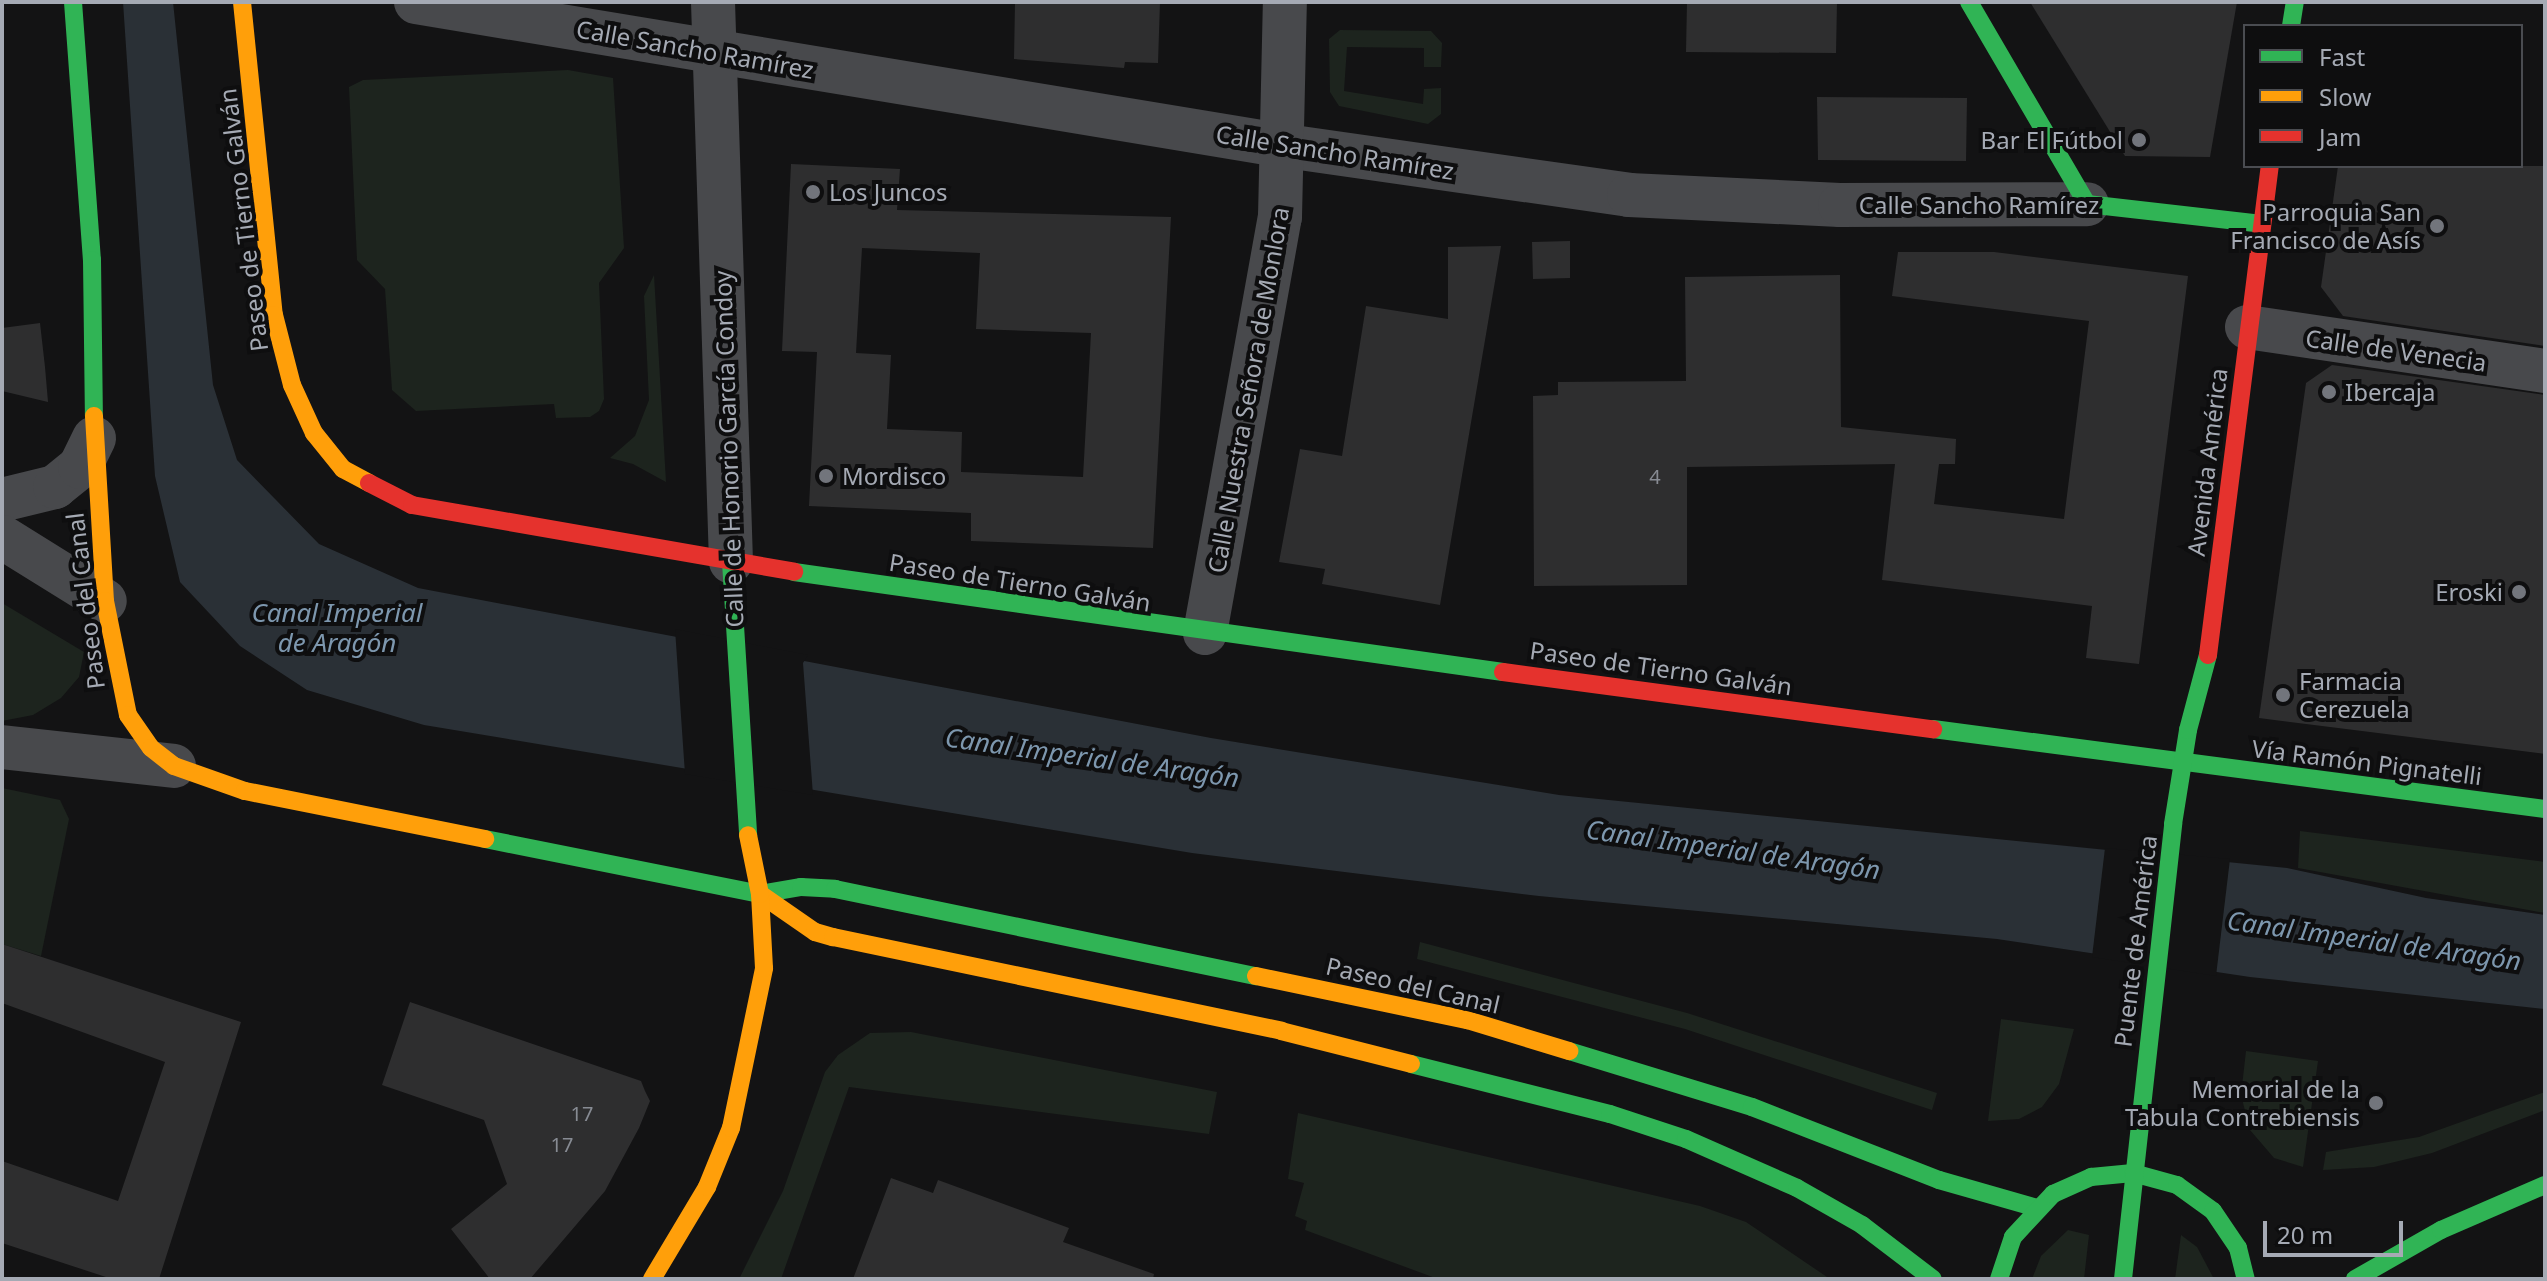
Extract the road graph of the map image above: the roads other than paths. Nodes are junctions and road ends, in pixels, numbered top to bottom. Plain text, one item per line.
1 (73, 2) edge
2 (242, 2) edge
3 (416, 2) edge
4 (713, 2) edge
5 (1285, 2) edge
6 (1969, 2) edge
7 (2295, 2) edge
8 (2291, 24) edge
9 (715, 52) junction
10 (1279, 145) junction
11 (2270, 168) edge
12 (2087, 204) junction
13 (2262, 224) junction
14 (2247, 327) junction
15 (2545, 371) edge
16 (94, 438) junction
17 (2, 500) edge
18 (2, 537) edge
19 (731, 562) junction
20 (105, 601) junction
21 (1205, 633) junction
22 (2, 747) edge
23 (2183, 763) junction
24 (174, 766) junction
25 (2545, 809) edge
26 (760, 894) junction
27 (2133, 1173) junction
28 (2545, 1185) edge
29 (2037, 1208) junction
30 (652, 1279) edge
31 (1933, 1279) edge
32 (1999, 1279) edge
33 (2123, 1279) edge
34 (2246, 1279) edge
35 (2355, 1279) edge

1 - 16 main road, Paseo del Canal
2 - 19 main road, Paseo de Tierno Galván
3 - 9 street, Calle Sancho Ramírez
4 - 9 street, Calle de Honorio García Condoy
5 - 10 street, Calle Nuestra Señora de Monlora
6 - 12 main road
7 - 8 main road
9 - 10 street, Calle Sancho Ramírez
9 - 19 street, Calle de Honorio García Condoy
10 - 12 street, Calle Sancho Ramírez
10 - 21 street, Calle Nuestra Señora de Monlora
11 - 13 main road, Avenida América
12 - 13 main road, Calle Sancho Ramírez
13 - 14 main road, Avenida América
14 - 15 street, Calle de Venecia
14 - 23 main road, Avenida América
16 - 17 street
16 - 20 main road, Paseo del Canal
18 - 20 street
19 - 21 main road, Paseo de Tierno Galván
19 - 26 main road, Calle de Honorio García Condoy
20 - 24 main road, Paseo del Canal
21 - 23 main road, Paseo de Tierno Galván
22 - 24 street
23 - 25 main road, Vía Ramón Pignatelli
23 - 27 main road, Puente de América
24 - 26 main road, Paseo del Canal
26 - 29 main road, Paseo del Canal
26 - 30 main road, Calle de Honorio García Condoy
26 - 31 main road, Paseo del Canal
27 - 29 main road
27 - 33 main road, Puente de América
27 - 34 main road
28 - 35 main road
29 - 32 main road

